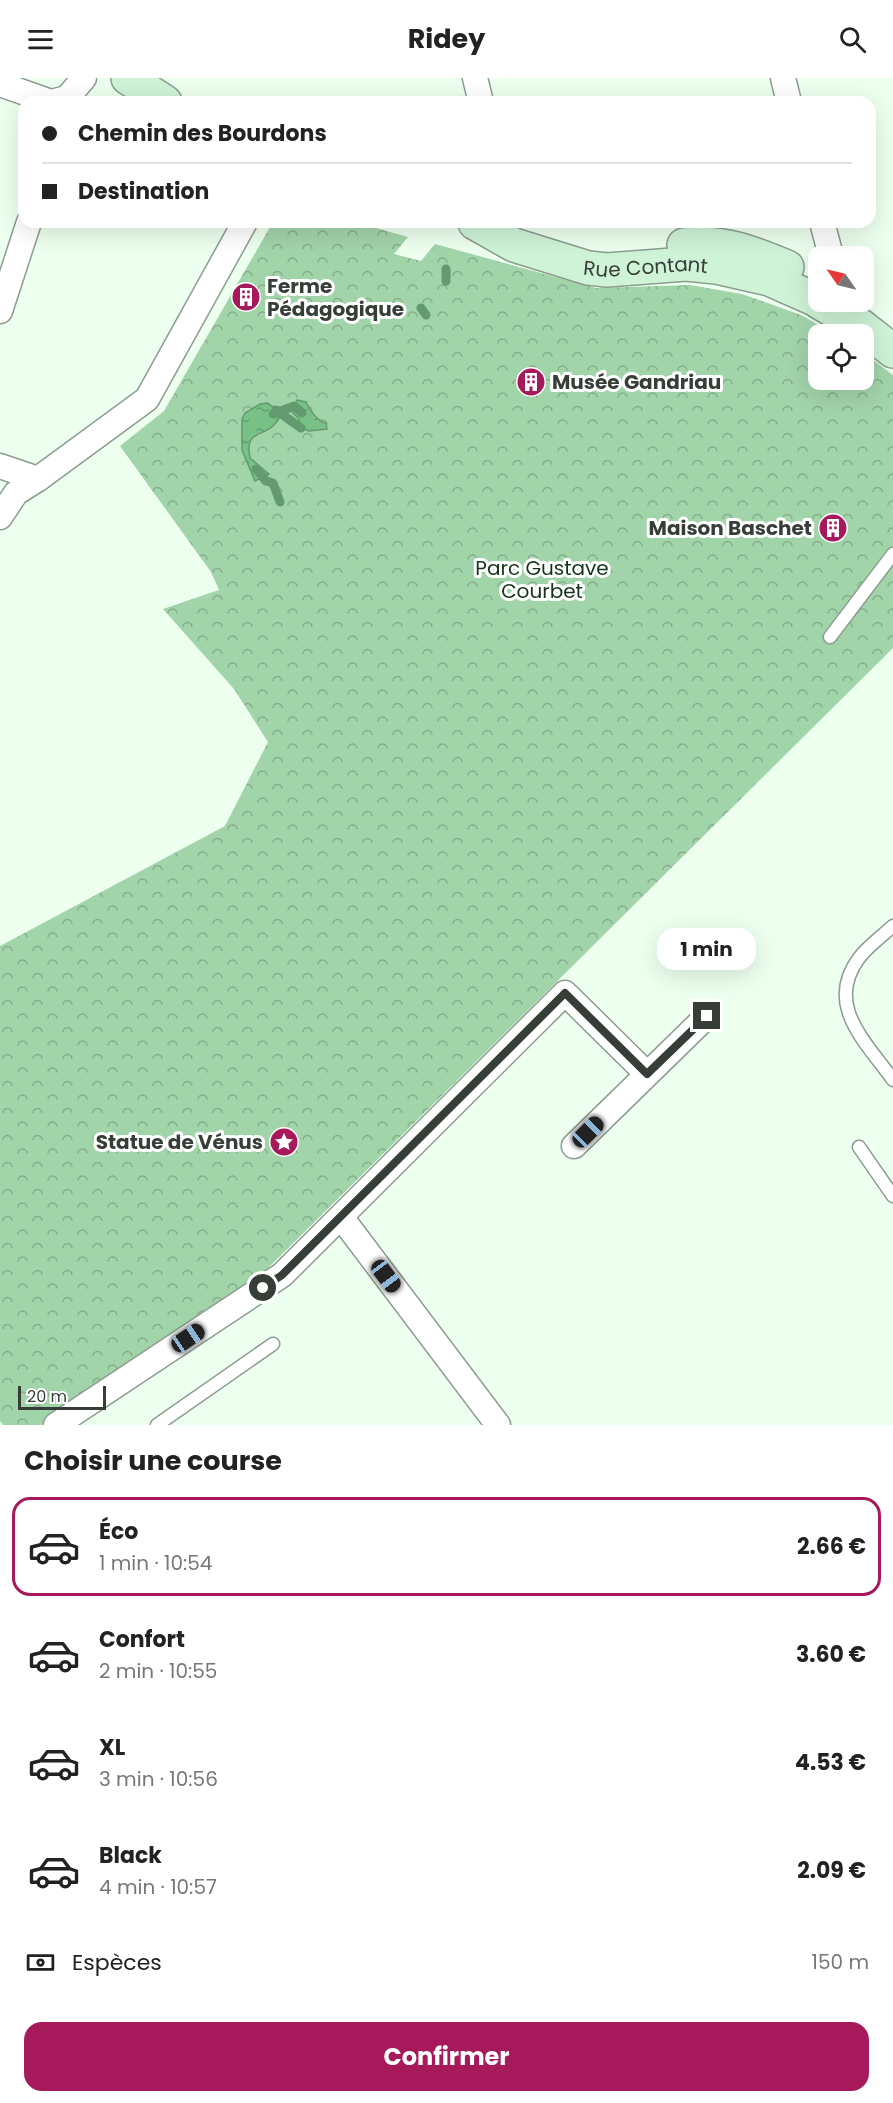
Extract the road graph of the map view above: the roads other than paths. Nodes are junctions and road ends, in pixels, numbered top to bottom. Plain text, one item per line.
1 (476, 78) edge
2 (783, 78) edge
3 (81, 82) edge
4 (0, 84) edge
5 (34, 96) edge
6 (69, 96) edge
7 (480, 96) edge
8 (788, 96) edge
9 (27, 228) edge
10 (242, 228) edge
11 (485, 228) edge
12 (824, 228) edge
13 (828, 246) edge
14 (808, 292) edge
15 (0, 311) edge
16 (842, 312) edge
17 (874, 312) edge
18 (893, 326) edge
19 (893, 351) edge
20 (0, 466) edge
21 (38, 479) junction
22 (0, 517) edge
23 (893, 554) edge
24 (830, 637) dead end
25 (893, 926) edge
26 (707, 1016) dead end
27 (647, 1074) junction
28 (893, 1080) edge
29 (574, 1146) dead end
30 (859, 1147) dead end
31 (893, 1196) edge
32 (341, 1217) junction
33 (273, 1344) dead end
34 (56, 1425) edge
35 (157, 1425) edge
36 (498, 1425) edge

1 - 7 street
2 - 8 street
3 - 6 street
4 - 5 street
9 - 15 street
10 - 21 street
11 - 14 main road, Rue Contant
12 - 13 street
16 - 19 main road, Rue Contant
17 - 18 main road
20 - 21 street
21 - 22 street
23 - 24 lane
25 - 28 lane
26 - 27 street
27 - 29 street
27 - 32 street
30 - 31 lane
32 - 34 street
32 - 36 street
33 - 35 lane

